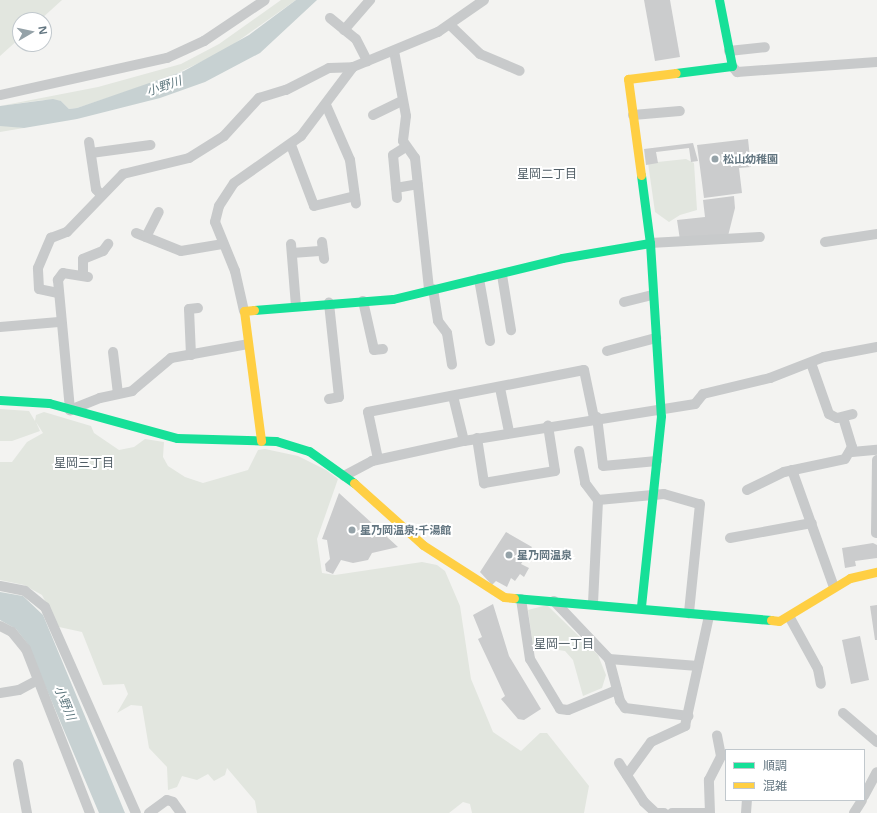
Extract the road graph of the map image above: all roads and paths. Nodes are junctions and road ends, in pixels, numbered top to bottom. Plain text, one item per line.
1 (265, 0) edge
2 (370, 0) edge
3 (484, 0) edge
4 (719, 0) edge
5 (330, 18) dead end
6 (450, 25) junction
7 (344, 30) junction
8 (765, 47) dead end
9 (394, 51) junction
10 (729, 51) junction
11 (367, 62) junction
12 (877, 62) edge
13 (732, 66) junction
14 (353, 67) junction
15 (520, 71) dead end
16 (0, 95) edge
17 (402, 101) junction
18 (326, 105) junction
19 (680, 111) dead end
20 (373, 115) dead end
21 (633, 115) junction
22 (89, 142) dead end
23 (144, 143) dead end
24 (291, 145) junction
25 (406, 147) junction
26 (90, 153) junction
27 (418, 184) junction
28 (101, 195) junction
29 (160, 216) dead end
30 (136, 233) dead end
31 (877, 234) edge
32 (146, 237) junction
33 (760, 237) dead end
34 (825, 242) dead end
35 (650, 243) junction
36 (224, 244) junction
37 (106, 250) dead end
38 (323, 250) dead end
39 (502, 275) junction
40 (479, 279) junction
41 (431, 290) junction
42 (58, 293) junction
43 (652, 295) junction
44 (363, 301) junction
45 (624, 302) dead end
46 (329, 303) junction
47 (296, 306) junction
48 (198, 308) dead end
49 (244, 311) junction
50 (59, 322) junction
51 (0, 327) edge
52 (511, 330) dead end
53 (656, 338) junction
54 (489, 341) dead end
55 (248, 344) junction
56 (877, 347) edge
57 (383, 349) dead end
58 (606, 351) dead end
59 (113, 352) dead end
60 (191, 355) junction
61 (810, 363) junction
62 (452, 365) dead end
63 (500, 388) junction
64 (118, 394) junction
65 (453, 396) junction
66 (329, 399) dead end
67 (0, 400) edge
68 (661, 407) junction
69 (70, 410) junction
70 (854, 414) dead end
71 (595, 418) junction
72 (843, 418) junction
73 (548, 426) junction
74 (509, 432) junction
75 (477, 438) junction
76 (261, 441) junction
77 (464, 441) junction
78 (877, 450) edge
79 (578, 451) dead end
80 (852, 452) junction
81 (378, 459) junction
82 (877, 460) edge
83 (657, 461) junction
84 (792, 470) junction
85 (344, 476) junction
86 (747, 490) dead end
87 (653, 494) junction
88 (598, 500) junction
89 (812, 523) junction
90 (876, 533) dead end
91 (730, 538) dead end
92 (877, 572) edge
93 (0, 586) edge
94 (834, 587) junction
95 (521, 598) junction
96 (554, 601) junction
97 (594, 603) junction
98 (642, 607) junction
99 (689, 613) junction
100 (709, 616) junction
101 (790, 618) junction
102 (0, 626) edge
103 (609, 658) junction
104 (698, 666) junction
105 (38, 680) junction
106 (821, 684) dead end
107 (617, 690) junction
108 (0, 693) edge
109 (843, 713) dead end
110 (688, 716) junction
111 (717, 735) dead end
112 (877, 742) edge
113 (619, 763) dead end
114 (18, 764) dead end
115 (877, 772) edge
116 (627, 775) junction
117 (865, 794) edge
118 (746, 801) edge
119 (861, 801) edge
120 (27, 813) edge
121 (90, 813) edge
122 (136, 813) edge
123 (149, 813) edge
124 (181, 813) edge
125 (664, 813) edge
126 (672, 813) edge
127 (709, 813) edge
128 (746, 813) edge
129 (854, 813) edge

1 - 16 street
2 - 7 street
3 - 6 street
4 - 10 street
5 - 7 street
6 - 9 street
6 - 15 street
7 - 11 street
8 - 10 street
9 - 11 street
9 - 17 street
10 - 13 street
11 - 14 street
12 - 13 street
13 - 21 street
14 - 18 street
14 - 28 street
17 - 20 street
17 - 25 street
18 - 24 street
18 - 24 street
19 - 21 street
21 - 35 street
22 - 26 street
23 - 26 street
24 - 36 street
25 - 27 street
25 - 27 street
26 - 28 street
27 - 41 street
28 - 42 street
29 - 32 street
30 - 32 street
31 - 34 street
32 - 36 street
33 - 35 street
35 - 39 street
35 - 43 street
36 - 49 street
37 - 42 street
38 - 47 street
39 - 40 street
39 - 52 street
40 - 41 street
40 - 54 street
41 - 44 street
41 - 62 street
42 - 50 street
43 - 45 street
43 - 53 street
44 - 46 street
44 - 57 street
46 - 47 street
46 - 66 street
47 - 49 street
48 - 60 street
49 - 55 street
50 - 51 street
50 - 69 street
53 - 58 street
53 - 68 street
55 - 60 street
55 - 76 street
56 - 61 street
59 - 64 street
60 - 64 street
61 - 68 street
61 - 72 street
63 - 65 street
63 - 71 street
63 - 74 street
64 - 69 street
65 - 77 street
65 - 81 street
67 - 69 street
68 - 71 street
68 - 83 street
69 - 76 street
70 - 72 street
71 - 73 street
71 - 83 street
72 - 80 street
73 - 74 street
73 - 75 street
74 - 75 street
75 - 77 street
76 - 85 street
77 - 81 street
78 - 80 street
79 - 88 street
80 - 84 street
81 - 85 street
82 - 90 street
83 - 87 street
84 - 86 street
84 - 89 street
85 - 95 street
87 - 88 street
87 - 98 street
87 - 99 street
88 - 97 street
89 - 91 street
89 - 94 street
92 - 94 street
93 - 122 street
94 - 101 street
95 - 96 street
95 - 107 street
96 - 97 street
96 - 103 street
97 - 98 street
98 - 99 street
99 - 100 street
100 - 101 street
100 - 104 street
101 - 106 street
102 - 105 street
103 - 104 street
103 - 107 street
104 - 110 street
105 - 108 street
105 - 121 street
107 - 110 street
109 - 112 street
110 - 116 street
111 - 127 street
113 - 116 street
114 - 120 street
115 - 117 street
116 - 125 street
118 - 128 street
119 - 129 street
123 - 124 street
126 - 127 street

